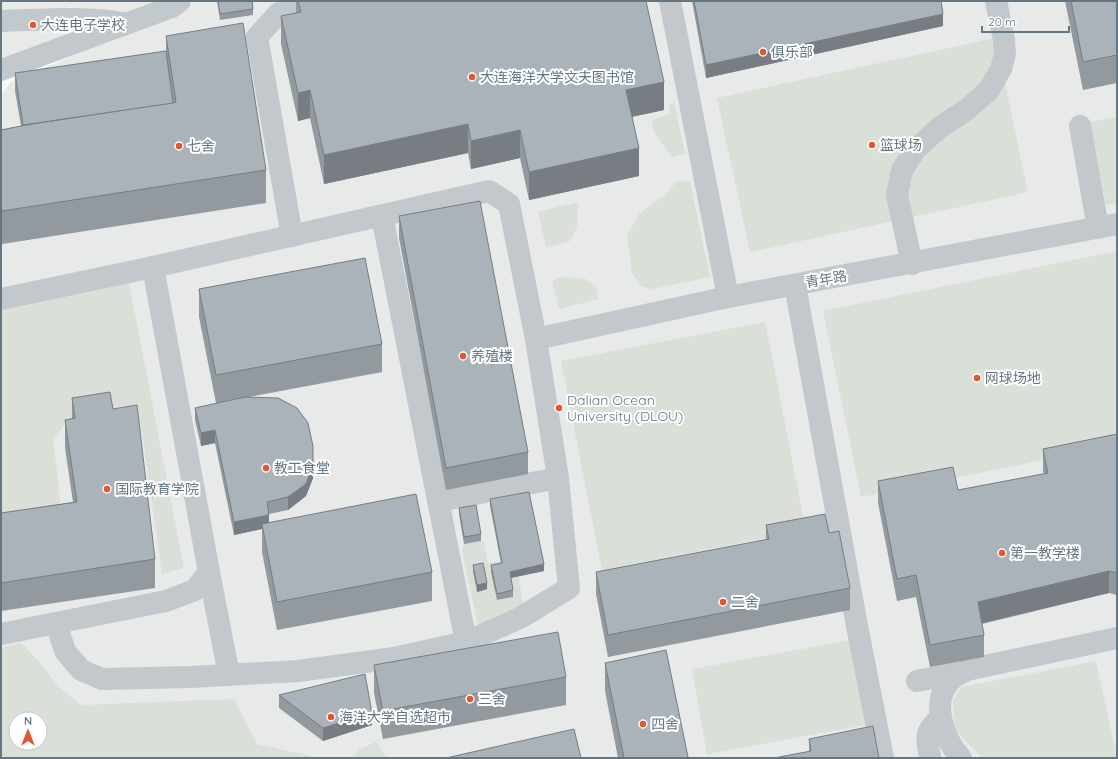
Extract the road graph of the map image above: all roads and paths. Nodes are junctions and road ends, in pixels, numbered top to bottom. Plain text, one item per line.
1 (180, 1) edge
2 (336, 1) edge
3 (670, 1) edge
4 (996, 1) edge
5 (1, 22) edge
6 (126, 24) junction
7 (1, 70) edge
8 (1080, 126) dead end
9 (382, 216) junction
10 (1108, 226) edge
11 (292, 236) junction
12 (912, 264) junction
13 (153, 267) junction
14 (795, 285) junction
15 (728, 298) junction
16 (1, 299) edge
17 (536, 339) junction
18 (558, 478) junction
19 (438, 501) junction
20 (208, 572) junction
21 (56, 623) junction
22 (1, 634) edge
23 (1117, 638) edge
24 (466, 642) junction
25 (967, 670) junction
26 (229, 675) junction
27 (917, 681) dead end
28 (941, 716) junction
29 (930, 756) dead end
30 (883, 758) edge
31 (961, 758) edge

1 - 6 street
2 - 11 street
3 - 15 street
4 - 12 street
5 - 6 street
6 - 7 street
8 - 10 street
9 - 11 street
9 - 17 street
9 - 19 street
10 - 12 street, 青年路
11 - 13 street
12 - 14 street, 青年路
13 - 16 street
13 - 20 street
14 - 15 street, 青年路
14 - 30 street
15 - 17 street, 青年路
17 - 18 street
18 - 19 street
18 - 24 street
19 - 24 street
20 - 21 street
20 - 26 street
21 - 22 street
21 - 26 street
23 - 25 street
24 - 26 street
25 - 27 street
25 - 28 street
28 - 29 street
28 - 31 street

